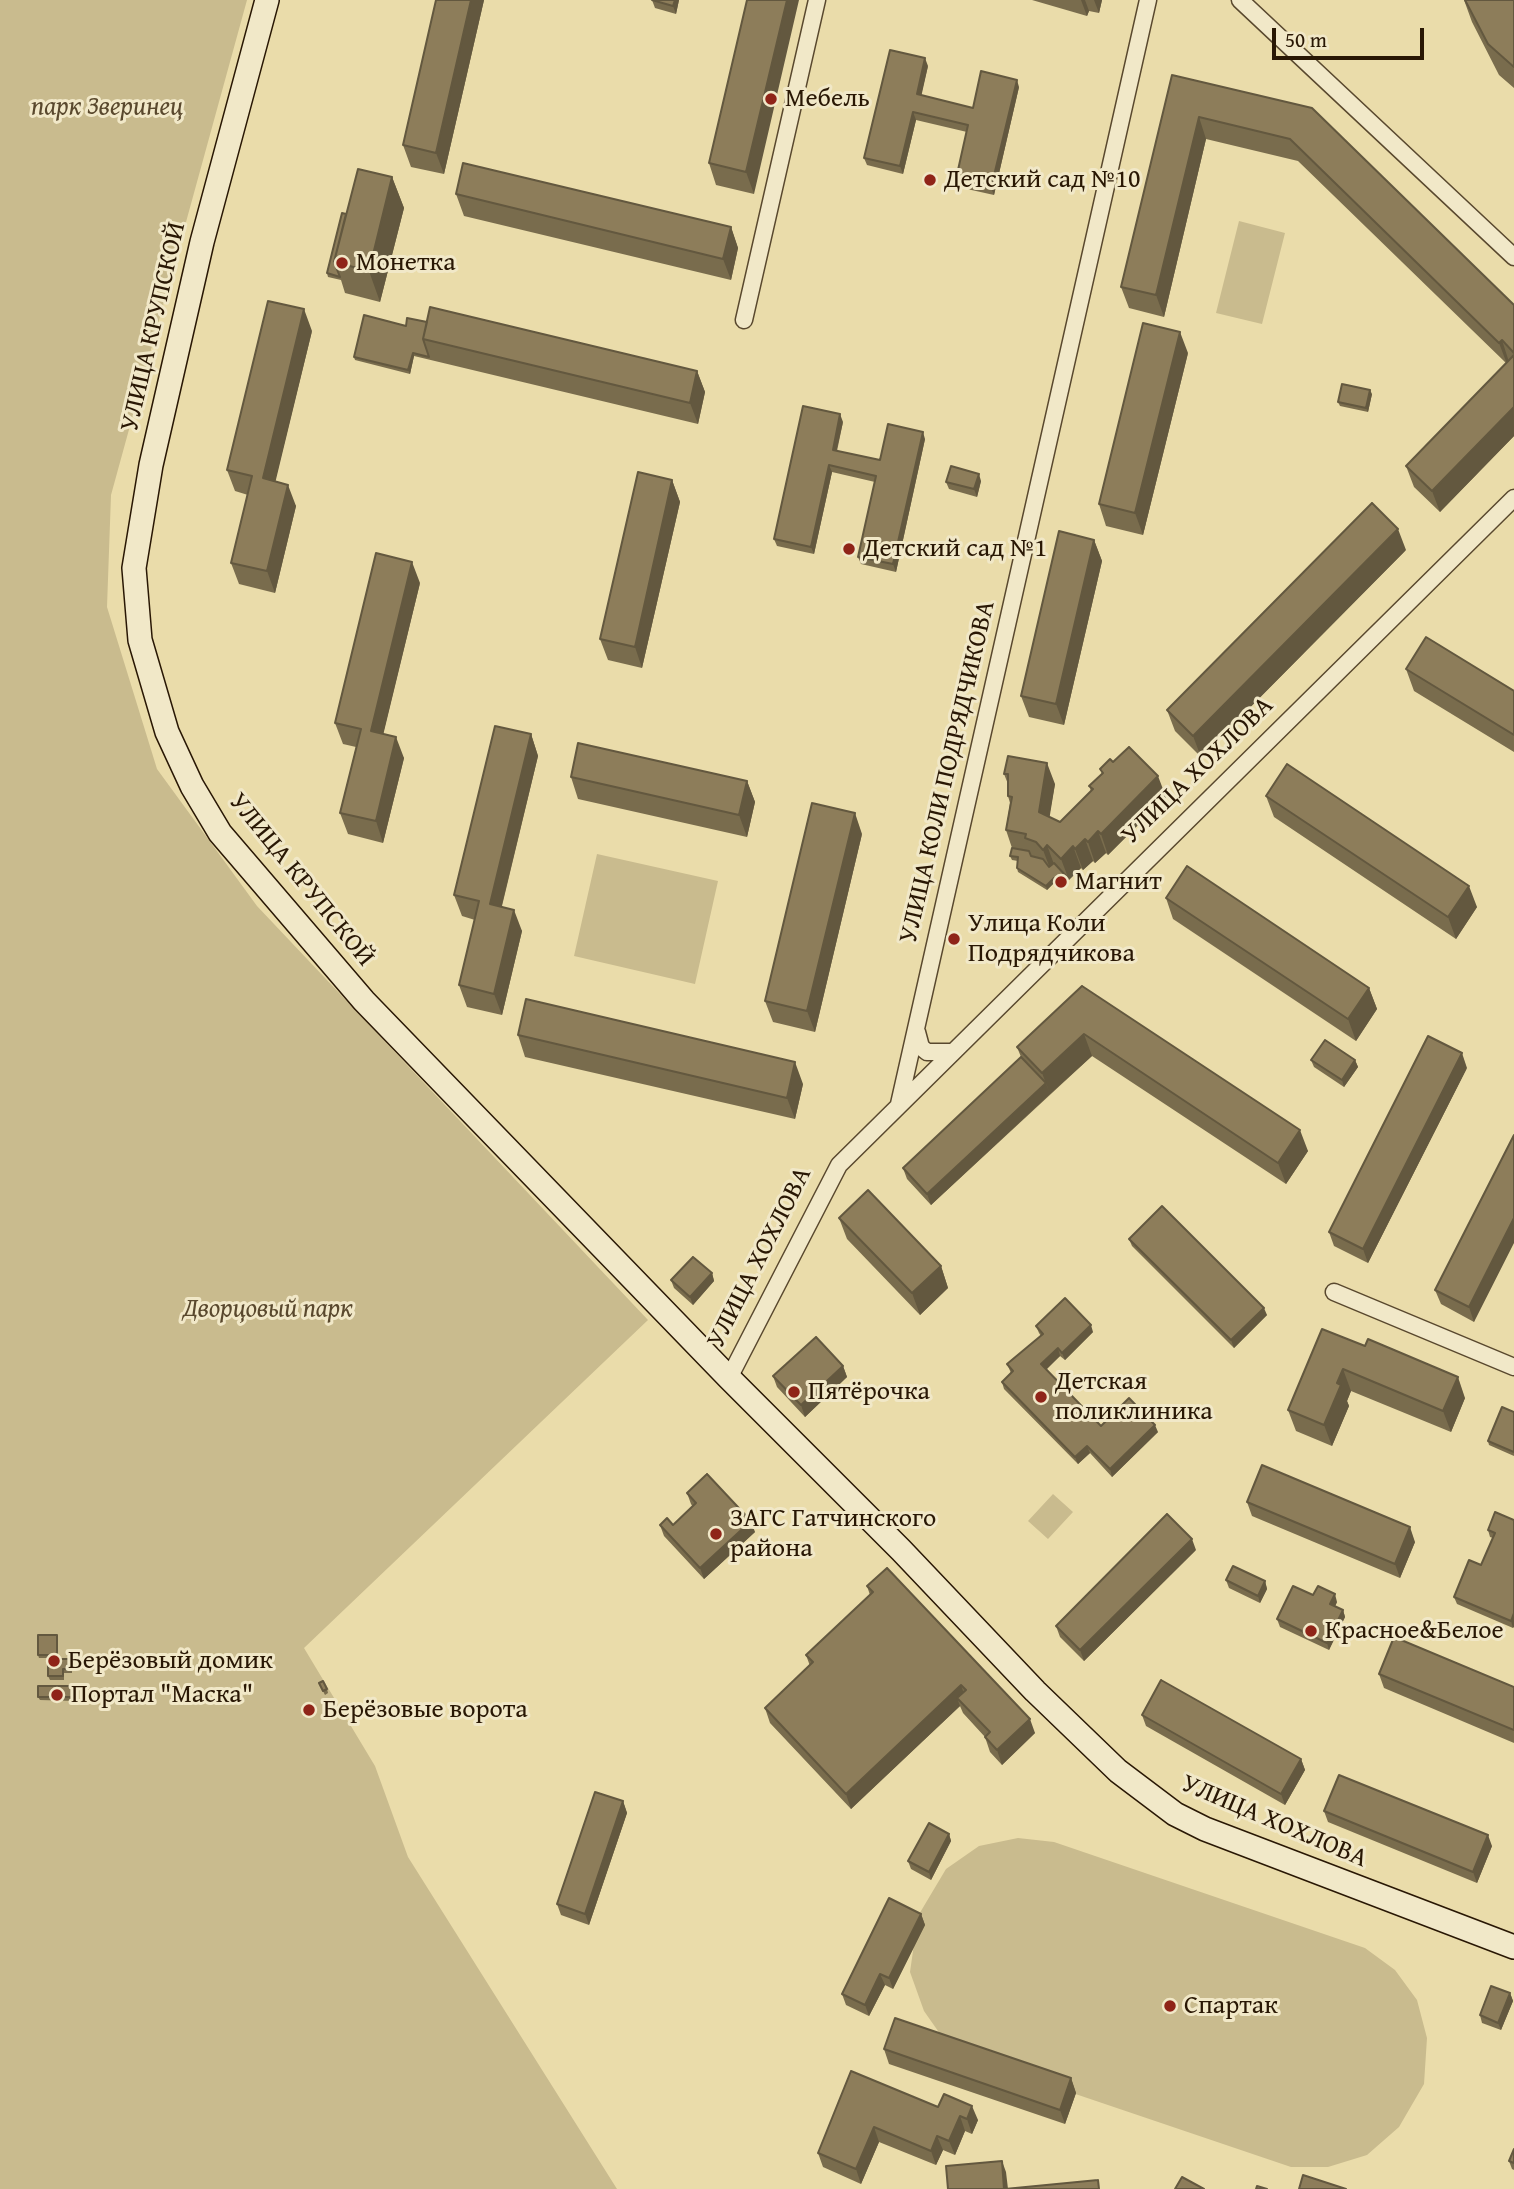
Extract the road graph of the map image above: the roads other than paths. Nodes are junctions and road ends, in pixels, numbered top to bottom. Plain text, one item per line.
1 (267, 0) edge
2 (817, 0) edge
3 (1148, 0) edge
4 (1240, 0) edge
5 (1514, 257) edge
6 (744, 320) dead end
7 (1514, 498) edge
8 (916, 1028) junction
9 (952, 1052) junction
10 (899, 1105) junction
11 (1335, 1292) dead end
12 (1514, 1367) edge
13 (729, 1378) junction
14 (1514, 1947) edge

1 - 13 street, УЛИЦА КРУПСКОЙ
2 - 6 street
3 - 8 street, УЛИЦА КОЛИ ПОДРЯДЧИКОВА
4 - 5 street
7 - 9 street, УЛИЦА ХОХЛОВА
8 - 9 street
8 - 10 street, УЛИЦА КОЛИ ПОДРЯДЧИКОВА
9 - 10 street, УЛИЦА ХОХЛОВА
10 - 13 street, УЛИЦА ХОХЛОВА
11 - 12 street
13 - 14 street, УЛИЦА ХОХЛОВА

